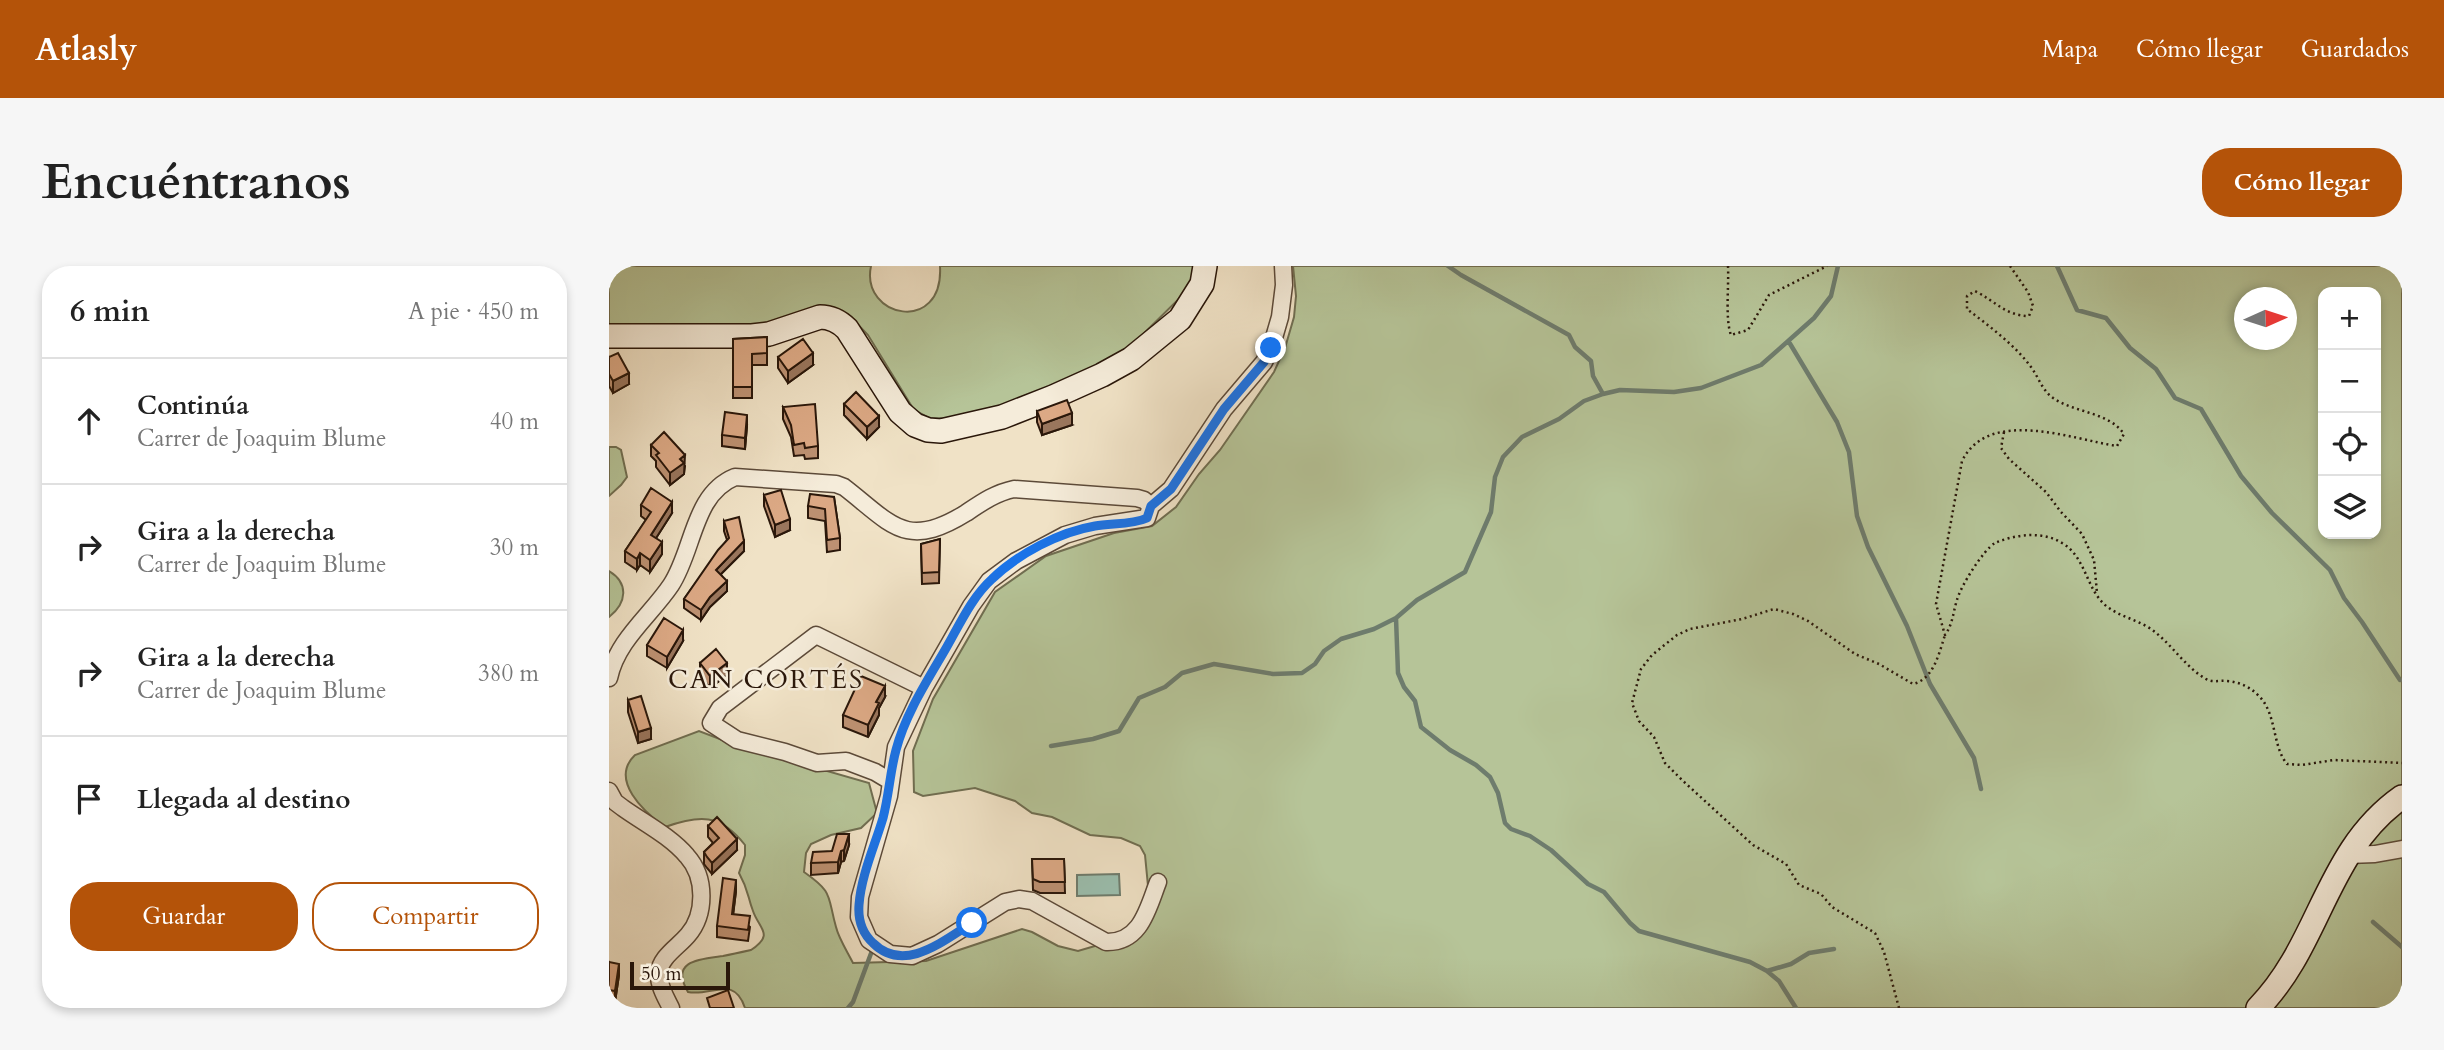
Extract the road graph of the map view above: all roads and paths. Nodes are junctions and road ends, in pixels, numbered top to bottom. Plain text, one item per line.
1 (1205, 266) edge
2 (1283, 266) edge
3 (1728, 266) edge
4 (1827, 266) edge
5 (2010, 266) edge
6 (609, 336) edge
7 (2004, 431) junction
8 (1151, 506) junction
9 (2097, 596) junction
10 (1945, 635) junction
11 (609, 678) edge
12 (923, 688) junction
13 (2402, 763) edge
14 (890, 780) junction
15 (609, 791) edge
16 (2402, 797) edge
17 (2402, 849) edge
18 (2348, 855) junction
19 (1158, 881) dead end
20 (671, 1008) edge
21 (1899, 1008) edge
22 (2257, 1008) edge

1 - 6 street
2 - 8 street
3 - 4 path
5 - 7 path
7 - 9 path
7 - 10 path
8 - 11 street
8 - 12 street
9 - 10 path
9 - 13 path
10 - 21 path
12 - 14 street
12 - 14 street
14 - 19 street
15 - 20 street
16 - 18 street
17 - 18 street
18 - 22 street

